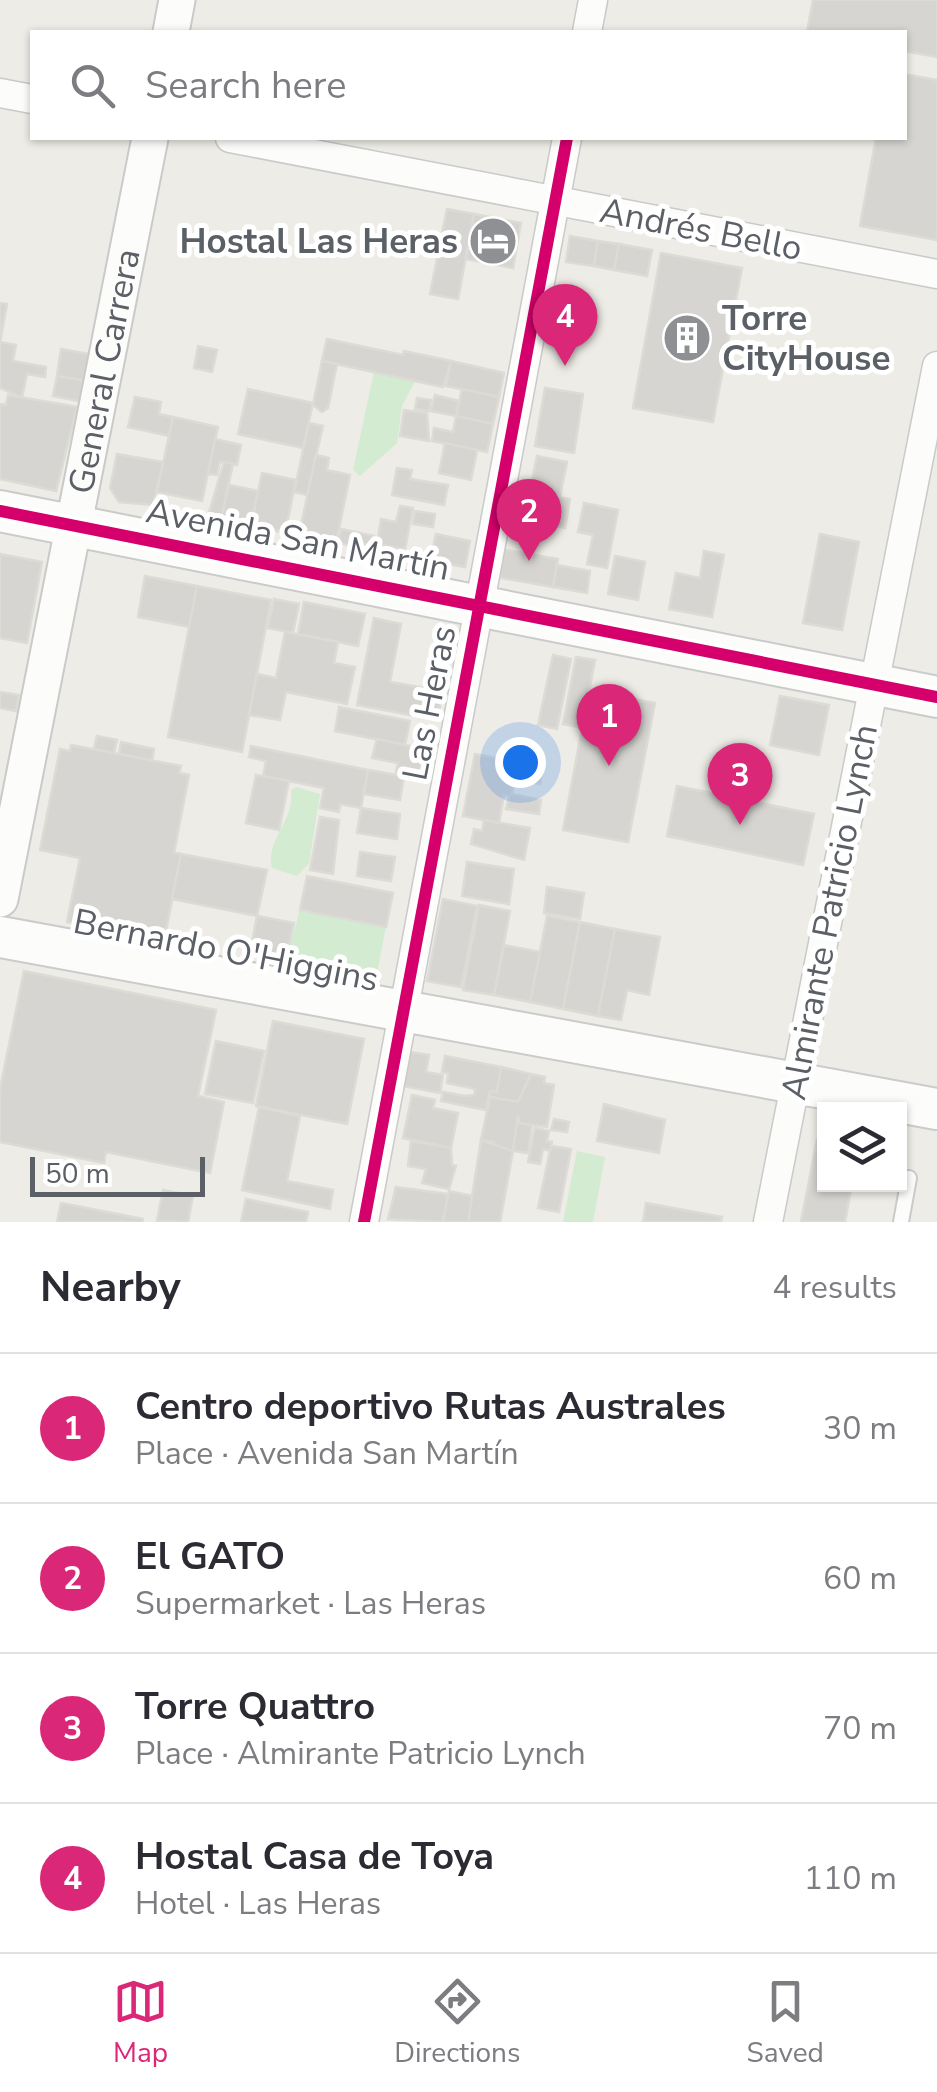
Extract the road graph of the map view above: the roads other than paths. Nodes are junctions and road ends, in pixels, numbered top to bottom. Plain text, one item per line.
1 (177, 0) edge
2 (594, 0) edge
3 (170, 30) edge
4 (587, 30) edge
5 (0, 93) edge
6 (30, 99) edge
7 (150, 140) edge
8 (240, 140) edge
9 (567, 140) edge
10 (555, 200) junction
11 (937, 274) edge
12 (937, 366) edge
13 (0, 511) edge
14 (72, 525) junction
15 (478, 606) junction
16 (874, 684) junction
17 (937, 696) edge
18 (0, 899) edge
19 (0, 937) edge
20 (401, 1013) junction
21 (796, 1082) junction
22 (937, 1109) edge
23 (909, 1178) dead end
24 (364, 1222) edge
25 (768, 1222) edge
26 (901, 1222) edge

1 - 3 street
2 - 4 street
5 - 6 street
7 - 14 street, General Carrera
8 - 10 street, Andrés Bello
9 - 10 street, Las Heras
10 - 11 street, Andrés Bello
10 - 15 street, Las Heras
12 - 16 street, Almirante Patricio Lynch
13 - 14 main road, Avenida San Martín
14 - 15 main road, Avenida San Martín
14 - 18 street, General Carrera
15 - 16 main road, Avenida San Martín
15 - 20 street, Las Heras
16 - 17 main road, Avenida San Martín
16 - 21 street, Almirante Patricio Lynch
19 - 20 main road, Bernardo O'Higgins
20 - 21 main road, Bernardo O'Higgins
20 - 24 street, Las Heras
21 - 22 main road, Bernardo O'Higgins
21 - 25 street, Almirante Patricio Lynch
23 - 26 lane

